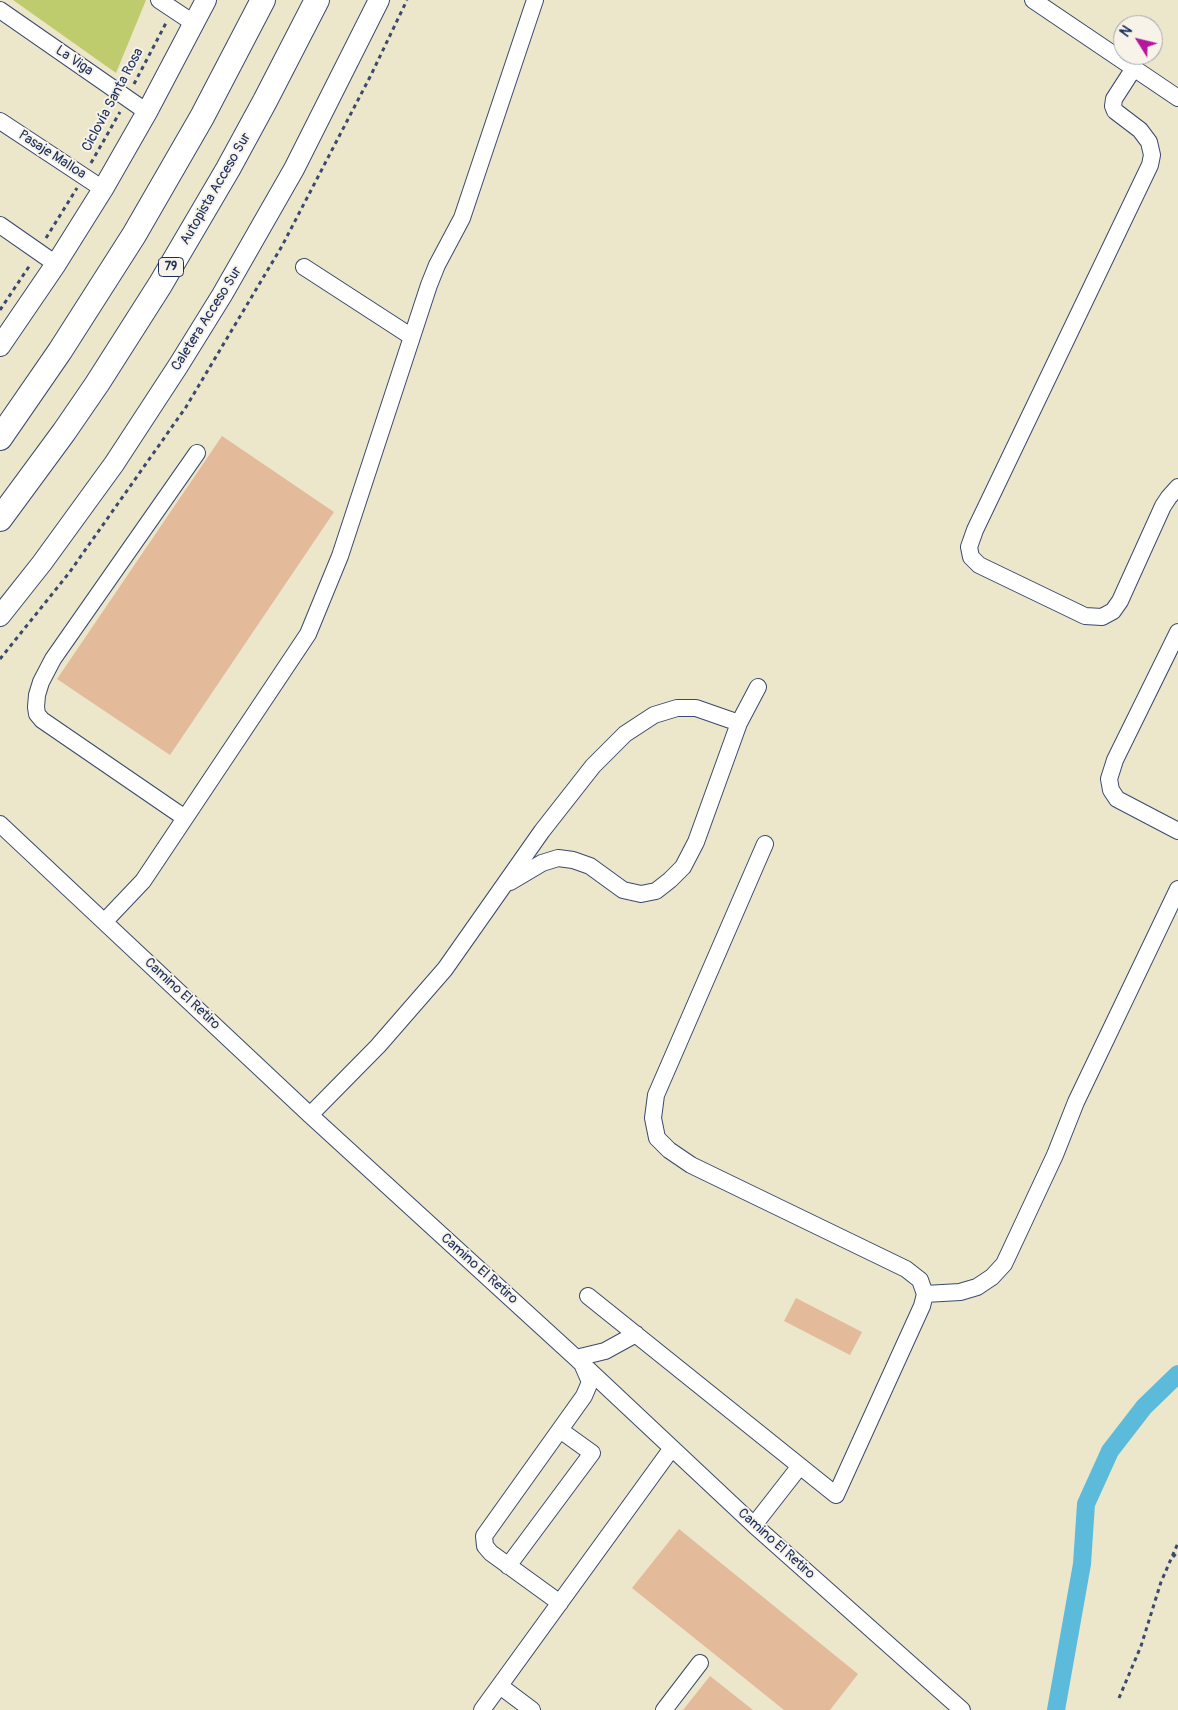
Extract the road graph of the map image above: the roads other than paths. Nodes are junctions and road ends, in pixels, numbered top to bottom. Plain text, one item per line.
1 (159, 0) edge
2 (206, 0) edge
3 (263, 0) edge
4 (317, 0) edge
5 (378, 0) edge
6 (535, 0) edge
7 (1033, 0) edge
8 (0, 10) edge
9 (195, 24) junction
10 (1134, 68) junction
11 (1178, 98) edge
12 (148, 112) junction
13 (0, 121) edge
14 (103, 189) junction
15 (0, 225) edge
16 (56, 264) junction
17 (304, 267) dead end
18 (412, 337) junction
19 (0, 346) edge
20 (0, 438) edge
21 (197, 453) dead end
22 (1178, 487) edge
23 (0, 519) edge
24 (0, 616) edge
25 (1178, 632) edge
26 (758, 687) dead end
27 (739, 723) junction
28 (185, 818) junction
29 (0, 824) edge
30 (1178, 831) edge
31 (765, 844) dead end
32 (506, 884) junction
33 (1178, 889) edge
34 (105, 921) junction
35 (310, 1115) junction
36 (925, 1294) junction
37 (588, 1296) dead end
38 (636, 1334) junction
39 (579, 1361) junction
40 (560, 1430) junction
41 (672, 1448) junction
42 (800, 1466) junction
43 (754, 1524) junction
44 (508, 1566) junction
45 (560, 1603) junction
46 (700, 1662) dead end
47 (500, 1686) junction
48 (482, 1710) edge
49 (532, 1710) edge
50 (664, 1710) edge
51 (962, 1710) edge

1 - 9 street
2 - 9 main road
3 - 20 highway
4 - 23 highway, Autopista Acceso Sur / 79
5 - 24 main road, Caletera Acceso Sur
6 - 18 street
7 - 10 street
8 - 12 street, La Viga
9 - 12 main road
10 - 11 street
10 - 22 street
12 - 14 main road
13 - 14 street, Pasaje Malloa
14 - 16 main road
15 - 16 street
16 - 19 main road
17 - 18 street
18 - 28 street
21 - 28 street
25 - 30 street
26 - 27 street
27 - 32 street
27 - 32 street
28 - 34 street
29 - 34 street, Camino El Retiro
31 - 36 street
32 - 35 street
33 - 36 street
34 - 35 street, Camino El Retiro
35 - 39 street, Camino El Retiro
36 - 42 street
37 - 38 street
38 - 39 street
38 - 42 street
39 - 40 street
39 - 41 street, Camino El Retiro
40 - 44 street
40 - 44 street
41 - 43 street, Camino El Retiro
41 - 45 street
42 - 43 street
43 - 51 street, Camino El Retiro
44 - 45 street
45 - 47 street
46 - 50 street
47 - 48 street
47 - 49 street

